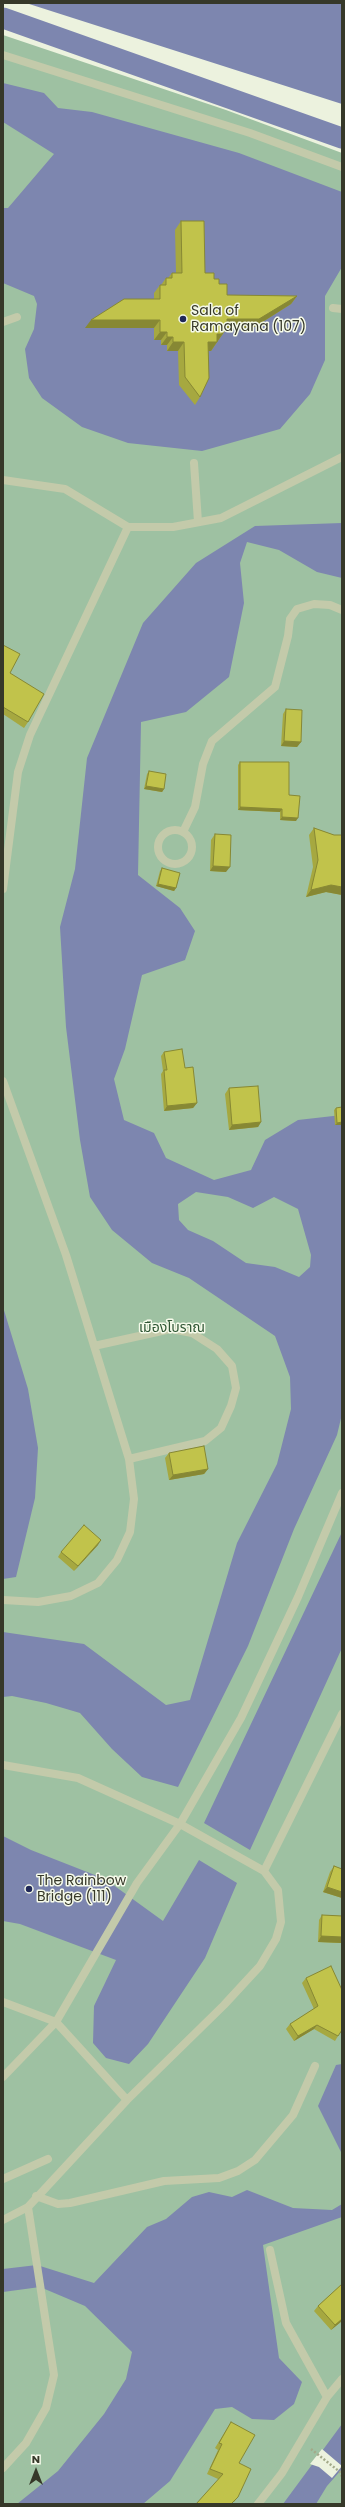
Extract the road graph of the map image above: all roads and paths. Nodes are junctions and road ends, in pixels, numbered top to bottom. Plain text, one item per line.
1 (3, 55) edge
2 (342, 167) edge
3 (333, 308) dead end
4 (342, 309) edge
5 (17, 318) dead end
6 (3, 322) edge
7 (342, 456) edge
8 (194, 463) dead end
9 (3, 480) edge
10 (198, 522) junction
11 (128, 527) junction
12 (342, 610) edge
13 (183, 832) junction
14 (3, 889) edge
15 (3, 1081) edge
16 (94, 1346) junction
17 (129, 1459) junction
18 (342, 1493) edge
19 (3, 1600) edge
20 (342, 1714) edge
21 (3, 1765) edge
22 (180, 1824) junction
23 (264, 1871) junction
24 (3, 2002) edge
25 (56, 2022) junction
26 (315, 2066) dead end
27 (3, 2078) edge
28 (128, 2100) junction
29 (48, 2159) dead end
30 (3, 2179) edge
31 (36, 2196) junction
32 (28, 2207) junction
33 (3, 2220) edge
34 (270, 2250) dead end
35 (342, 2379) edge
36 (327, 2397) junction
37 (319, 2455) dead end
38 (3, 2468) edge
39 (342, 2477) edge
40 (258, 2504) edge

1 - 2 lane
3 - 4 lane
5 - 6 lane
7 - 10 lane
8 - 10 lane
9 - 11 lane
10 - 11 lane
11 - 14 lane
12 - 13 lane
13 - 13 lane
15 - 16 lane
16 - 17 lane
16 - 17 lane
17 - 19 lane
18 - 22 lane
20 - 23 lane
21 - 22 lane
22 - 23 lane
22 - 25 lane
23 - 28 lane
24 - 25 lane
25 - 27 lane
25 - 28 lane
26 - 31 lane
28 - 31 lane
29 - 30 lane
31 - 32 lane
32 - 33 lane
32 - 38 lane
34 - 36 lane
35 - 36 lane
36 - 40 lane
37 - 39 path

